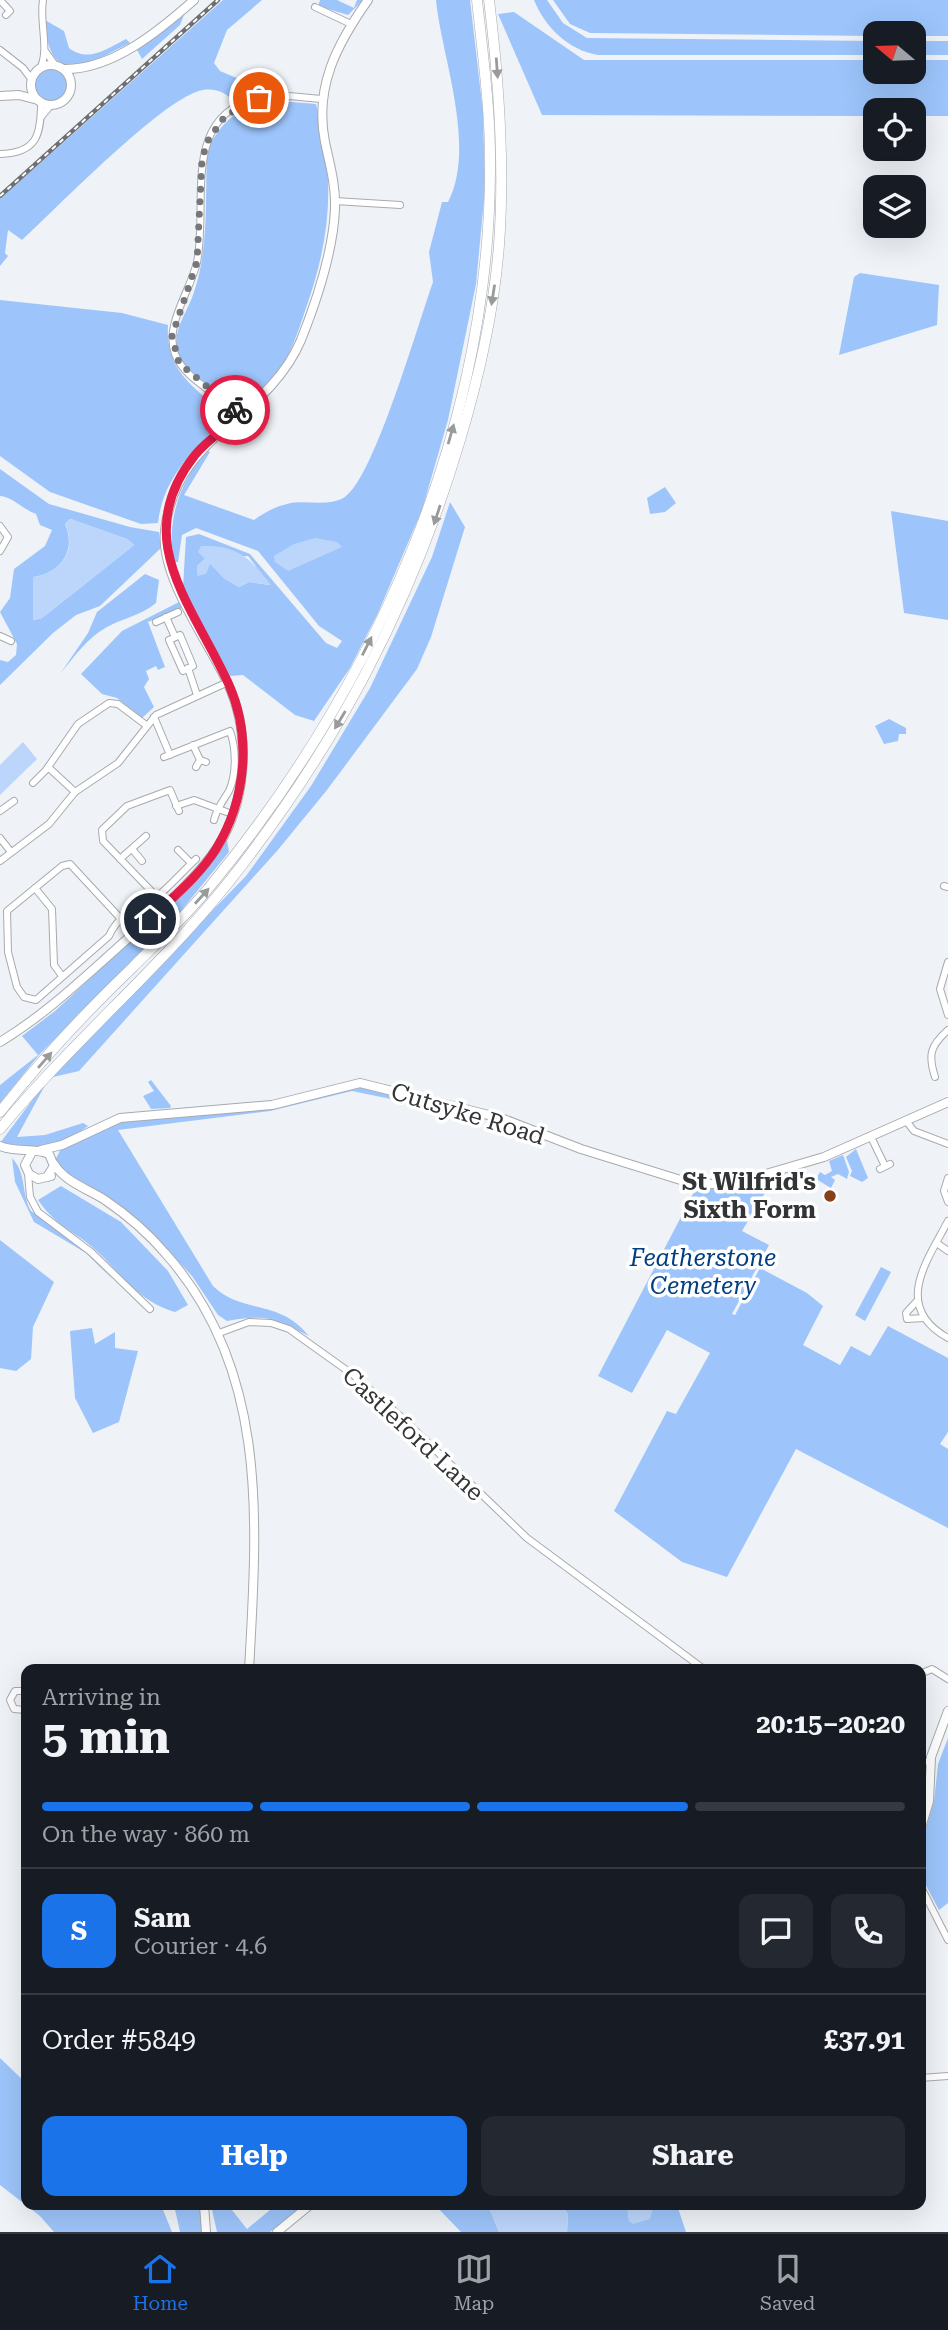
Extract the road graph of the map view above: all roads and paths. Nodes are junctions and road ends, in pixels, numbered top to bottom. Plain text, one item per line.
1 (0, 0) edge
2 (43, 0) edge
3 (194, 0) edge
4 (369, 0) edge
5 (477, 0) edge
6 (489, 0) edge
7 (315, 8) dead end
8 (6, 15) dead end
9 (351, 23) junction
10 (44, 49) junction
11 (0, 50) edge
12 (59, 67) junction
13 (23, 68) junction
14 (83, 69) junction
15 (38, 70) junction
16 (71, 82) junction
17 (32, 85) junction
18 (19, 95) junction
19 (0, 96) edge
20 (323, 99) junction
21 (40, 102) junction
22 (51, 105) junction
23 (41, 117) junction
24 (0, 154) edge
25 (335, 201) junction
26 (400, 205) dead end
27 (239, 416) junction
28 (0, 526) edge
29 (0, 551) edge
30 (179, 588) junction
31 (169, 592) dead end
32 (178, 612) dead end
33 (166, 617) junction
34 (156, 622) dead end
35 (2, 634) edge
36 (175, 637) junction
37 (10, 640) dead end
38 (188, 668) junction
39 (228, 682) junction
40 (197, 695) junction
41 (154, 717) junction
42 (146, 725) junction
43 (193, 745) junction
44 (201, 763) dead end
45 (48, 767) junction
46 (33, 783) dead end
47 (75, 792) junction
48 (14, 800) dead end
49 (217, 809) junction
50 (0, 811) edge
51 (232, 814) junction
52 (214, 820) dead end
53 (146, 836) dead end
54 (0, 838) edge
55 (132, 849) junction
56 (178, 850) dead end
57 (11, 852) junction
58 (120, 859) junction
59 (0, 860) edge
60 (142, 861) dead end
61 (35, 888) junction
62 (156, 896) junction
63 (121, 919) junction
64 (134, 933) junction
65 (8, 951) junction
66 (0, 952) edge
67 (948, 962) edge
68 (62, 976) junction
69 (945, 1001) edge
70 (948, 1015) edge
71 (948, 1030) edge
72 (0, 1042) edge
73 (932, 1074) dead end
74 (948, 1102) edge
75 (0, 1112) edge
76 (906, 1122) junction
77 (0, 1129) edge
78 (871, 1137) junction
79 (948, 1144) edge
80 (62, 1145) junction
81 (0, 1146) edge
82 (11, 1150) junction
83 (37, 1151) junction
84 (54, 1163) junction
85 (885, 1166) dead end
86 (27, 1170) junction
87 (65, 1177) junction
88 (44, 1178) junction
89 (948, 1178) edge
90 (30, 1192) junction
91 (948, 1202) edge
92 (948, 1221) edge
93 (938, 1244) junction
94 (948, 1251) edge
95 (917, 1301) junction
96 (150, 1309) dead end
97 (924, 1318) junction
98 (219, 1333) junction
99 (948, 1338) edge
100 (249, 1664) edge
101 (697, 1664) edge
102 (926, 1672) edge
103 (948, 1679) edge
104 (21, 1691) edge
105 (21, 1710) edge
106 (948, 1711) edge
107 (926, 1760) edge
108 (926, 1897) edge
109 (948, 1940) edge
110 (948, 2076) edge
111 (926, 2078) edge
112 (204, 2210) edge
113 (304, 2210) edge
114 (208, 2232) edge
115 (276, 2232) edge

1 - 8 street
2 - 10 street
3 - 14 main road
4 - 9 main road
75 -> 5 highway
6 -> 77 highway
7 - 9 street
9 - 20 main road
10 - 12 street
10 - 15 street
11 - 13 street
12 - 14 main road
12 - 15 main road
12 - 16 main road
13 - 15 street
13 - 17 street
14 - 16 main road
15 - 17 main road
16 - 22 main road
17 - 18 main road
17 - 21 main road
18 - 19 main road
18 - 21 main road
20 - 25 main road
20 - 27 street
21 - 22 main road
21 - 23 street
22 - 23 street
23 - 24 street
25 - 26 street
25 - 27 main road
27 - 30 main road
28 - 29 street
30 - 31 street
30 - 39 main road
32 - 33 street
33 - 34 street
33 - 36 street
35 - 37 street
36 - 38 street
36 - 38 street
38 - 40 street
39 - 40 street
39 - 51 main road
40 - 41 street
41 - 42 street
41 - 43 street
42 - 45 street
42 - 47 street
43 - 44 street
43 - 49 street
45 - 46 street
45 - 47 street
47 - 57 street
48 - 50 street
49 - 51 street
49 - 52 street
49 - 58 street
51 - 64 main road
53 - 55 street
54 - 57 street
55 - 58 street
55 - 60 street
56 - 62 street
57 - 59 street
58 - 62 street
61 - 63 street
61 - 65 street
61 - 68 street
62 - 63 street
63 - 64 street
63 - 68 street
64 - 72 main road
65 - 66 street
65 - 68 street
67 - 69 street
69 - 70 street
71 - 73 street
74 - 76 main road, Cutsyke Road
76 - 78 main road, Cutsyke Road
76 - 79 street
78 - 80 main road, Cutsyke Road
78 - 85 street
80 - 83 main road, Cutsyke Road
80 - 84 main road
81 - 82 main road, Cutsyke Road
82 - 83 main road, Cutsyke Road
82 - 86 main road
83 - 84 main road
83 - 86 main road
84 - 87 main road
84 - 88 main road
86 - 88 main road
86 - 90 street
87 - 88 main road
87 - 98 main road
88 - 90 street
89 - 91 street
90 - 96 street
92 - 93 street
93 - 94 street
93 - 95 street
95 - 97 street
95 - 97 street
97 - 99 street
98 - 100 main road
98 - 101 street, Castleford Lane
102 - 103 street
104 - 105 street
106 - 107 main road
108 - 109 street
110 - 111 street
112 - 114 main road
113 - 115 main road

